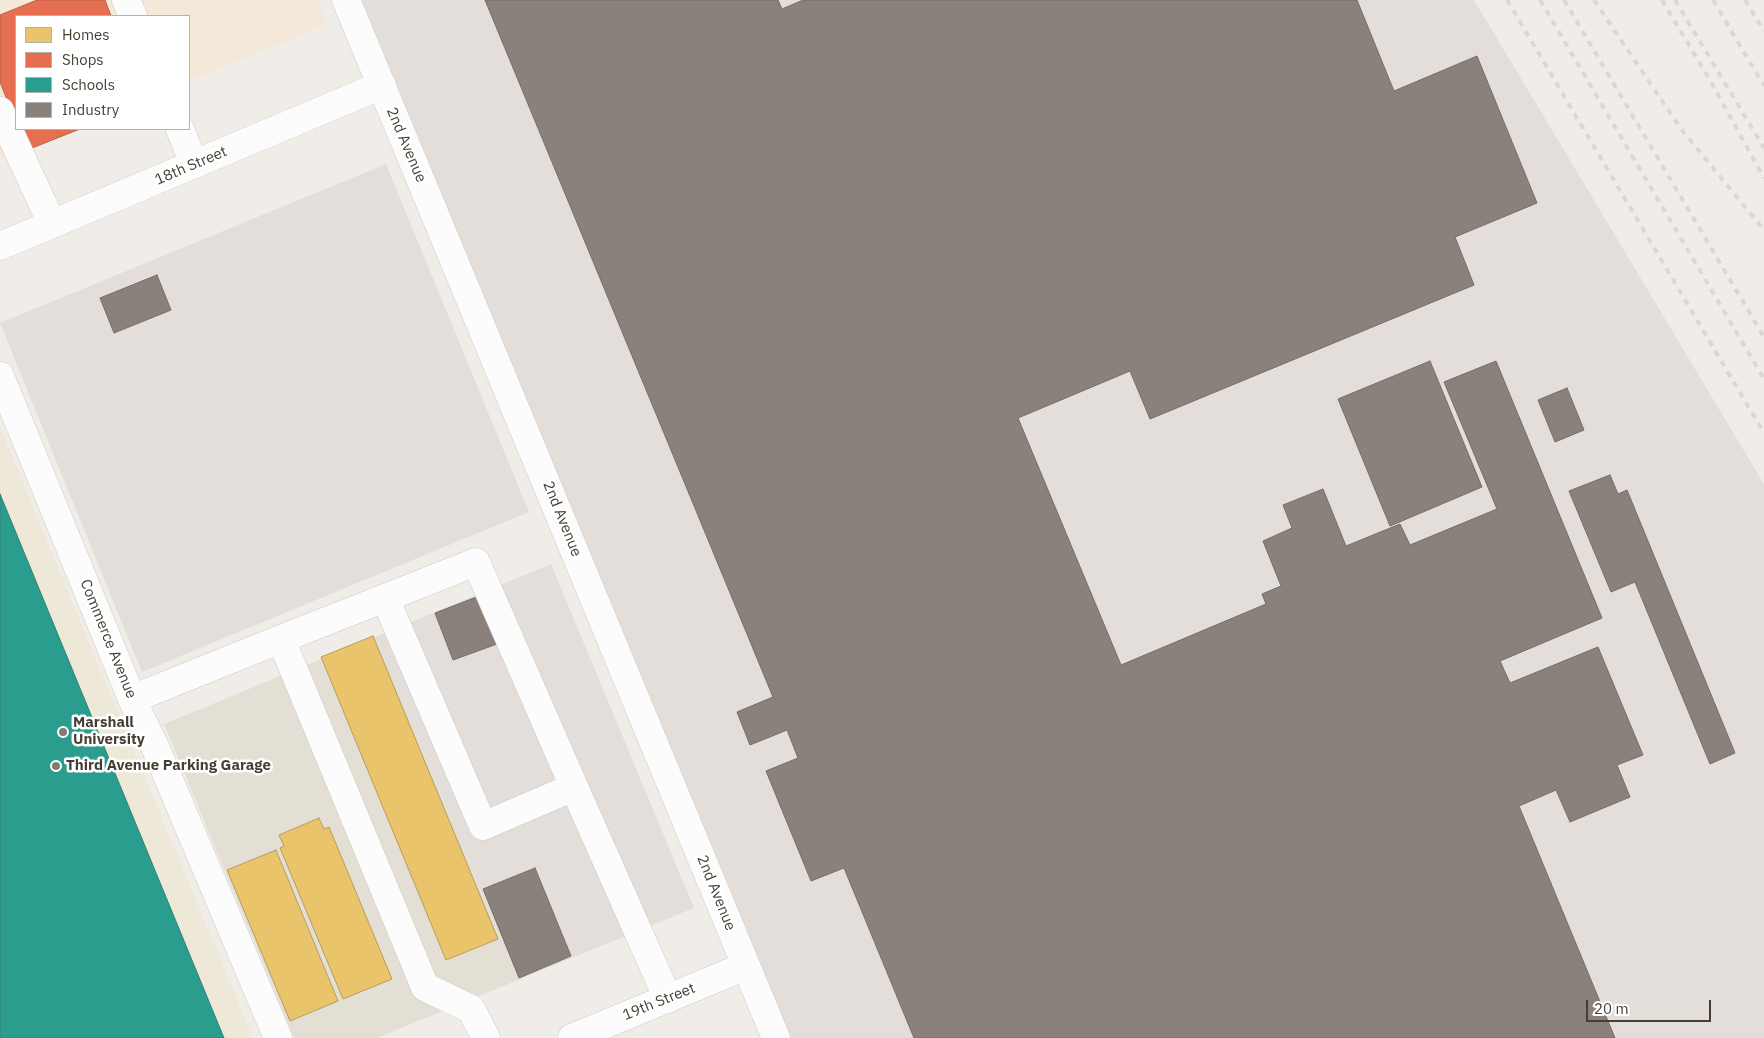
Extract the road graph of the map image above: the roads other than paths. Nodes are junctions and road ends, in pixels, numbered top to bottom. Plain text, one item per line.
1 (126, 0) edge
2 (346, 0) edge
3 (133, 15) edge
4 (382, 85) junction
5 (0, 111) edge
6 (180, 130) edge
7 (194, 164) junction
8 (52, 224) junction
9 (0, 246) edge
10 (0, 376) edge
11 (385, 598) junction
12 (282, 640) junction
13 (132, 698) junction
14 (574, 787) junction
15 (746, 966) junction
16 (668, 999) junction
17 (278, 1038) edge
18 (486, 1038) edge
19 (572, 1038) edge
20 (776, 1038) edge

1 - 3 street
2 - 4 street, 2nd Avenue
4 - 7 street, 18th Street
4 - 15 street, 2nd Avenue
5 - 8 street
6 - 7 street
7 - 8 street, 18th Street
8 - 9 street, 18th Street
10 - 13 street, Commerce Avenue
11 - 12 street
11 - 14 street
11 - 14 street
12 - 13 street
12 - 18 street
13 - 17 street, Commerce Avenue
14 - 16 street
15 - 16 street, 19th Street
15 - 20 street, 2nd Avenue
16 - 19 street, 19th Street

